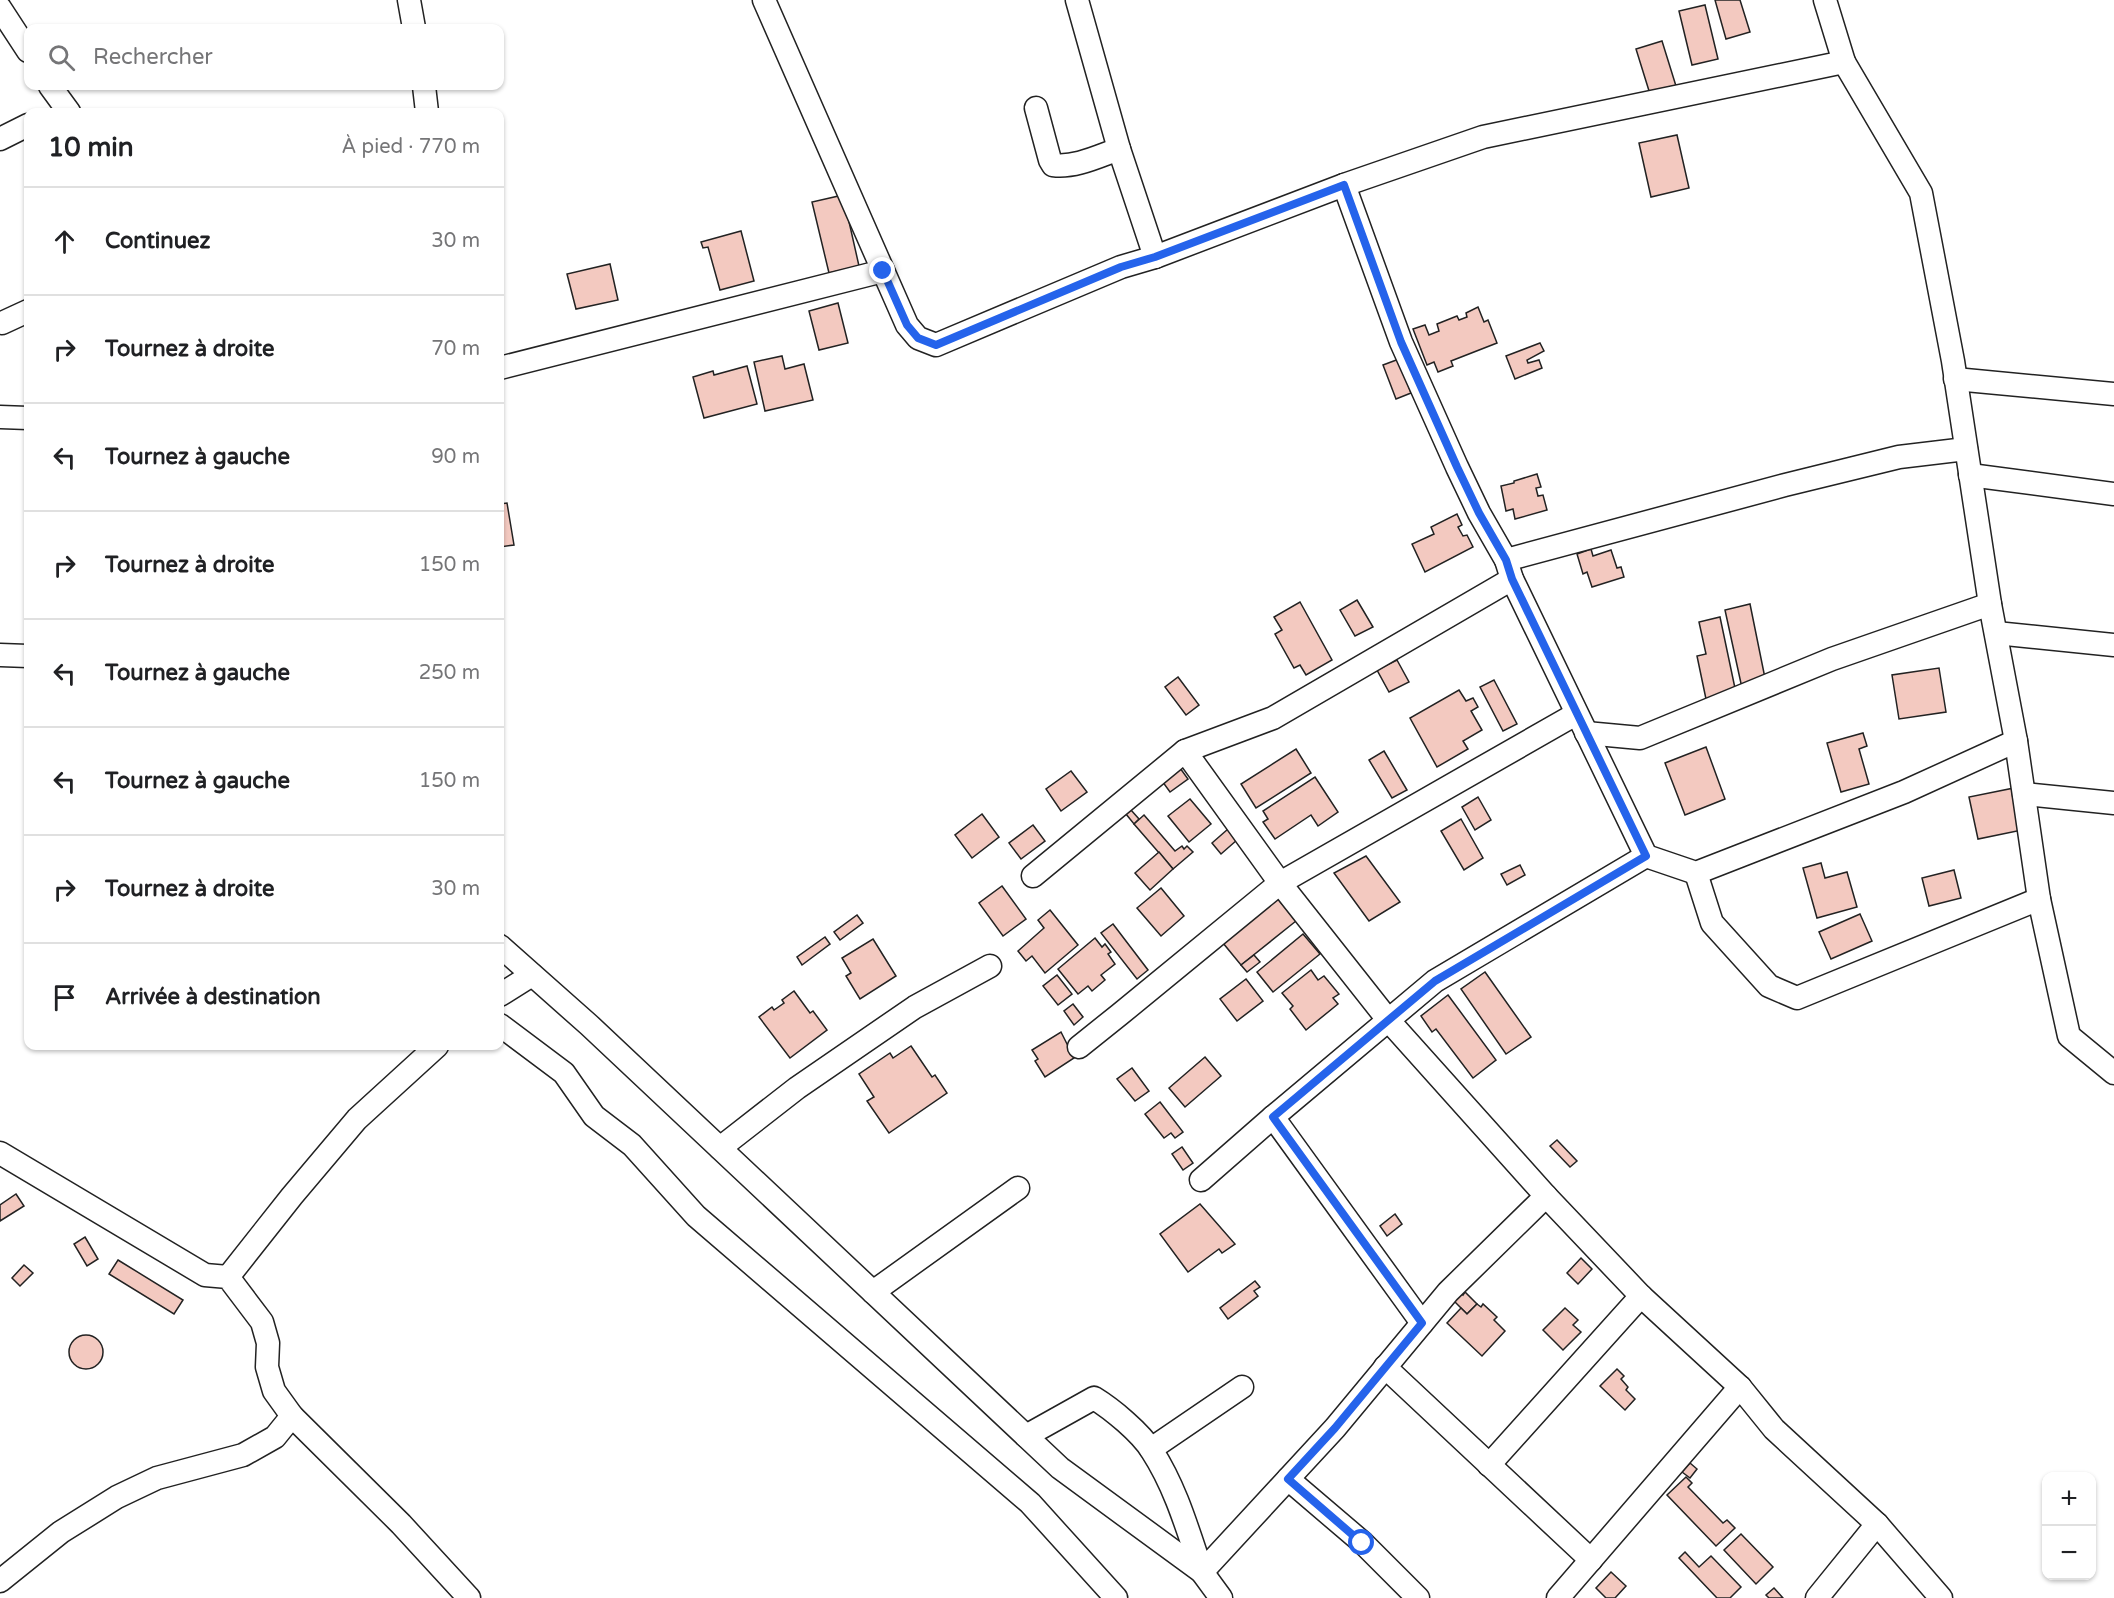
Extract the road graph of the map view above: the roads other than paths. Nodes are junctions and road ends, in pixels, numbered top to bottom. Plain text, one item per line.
1 (409, 0) edge
2 (764, 0) edge
3 (1077, 0) edge
4 (1825, 0) edge
5 (1, 10) edge
6 (413, 24) edge
7 (24, 45) edge
8 (1844, 62) junction
9 (52, 90) edge
10 (424, 90) edge
11 (60, 108) edge
12 (427, 108) edge
13 (1036, 108) dead end
14 (24, 126) edge
15 (0, 139) edge
16 (1119, 149) junction
17 (1344, 185) junction
18 (1155, 257) junction
19 (883, 271) junction
20 (24, 313) edge
21 (2, 323) dead end
22 (504, 367) edge
23 (1955, 379) junction
24 (2114, 394) edge
25 (0, 417) edge
26 (24, 418) edge
27 (1966, 449) junction
28 (1970, 475) junction
29 (2114, 494) edge
30 (1509, 569) junction
31 (1990, 604) junction
32 (1996, 633) junction
33 (2114, 645) edge
34 (0, 656) edge
35 (24, 656) edge
36 (1581, 724) junction
37 (2016, 741) junction
38 (1185, 751) junction
39 (2024, 794) junction
40 (2114, 803) edge
41 (1646, 856) junction
42 (1696, 873) junction
43 (1033, 876) dead end
44 (1280, 883) junction
45 (2039, 899) junction
46 (504, 950) edge
47 (990, 966) dead end
48 (532, 975) junction
49 (504, 992) edge
50 (1389, 1021) junction
51 (504, 1028) edge
52 (1079, 1047) dead end
53 (433, 1050) edge
54 (2114, 1073) edge
55 (1273, 1117) junction
56 (720, 1148) junction
57 (0, 1153) edge
58 (1201, 1180) dead end
59 (1018, 1188) dead end
60 (1546, 1196) junction
61 (228, 1277) junction
62 (873, 1292) junction
63 (1641, 1296) junction
64 (1422, 1323) junction
65 (1385, 1368) junction
66 (1242, 1387) dead end
67 (1740, 1387) junction
68 (292, 1416) junction
69 (1026, 1436) junction
70 (1151, 1449) junction
71 (1488, 1465) junction
72 (1288, 1479) junction
73 (1877, 1524) junction
74 (1591, 1560) junction
75 (1202, 1572) junction
76 (0, 1581) edge
77 (1405, 1593) edge
78 (469, 1598) edge
79 (1116, 1598) edge
80 (1221, 1598) edge
81 (1558, 1598) edge
82 (1817, 1598) edge
83 (1941, 1598) edge

1 - 6 street
2 - 19 street
3 - 16 street
4 - 8 street
5 - 7 street
8 - 17 street
8 - 23 street
9 - 11 street
10 - 12 street
13 - 16 street
14 - 15 street
16 - 18 street
17 - 18 street
17 - 30 street
18 - 19 street
19 - 22 street
20 - 21 street
23 - 24 street
23 - 27 street
25 - 26 street
27 - 28 street
27 - 30 street
28 - 29 street
28 - 31 street
30 - 36 street
30 - 38 street
31 - 32 street
31 - 36 street
32 - 33 street
32 - 37 street
34 - 35 street
36 - 41 street
36 - 44 street
37 - 39 street
37 - 42 street
38 - 43 street
38 - 44 street
39 - 40 street
39 - 45 street
41 - 42 street
41 - 50 street
42 - 45 street
44 - 50 street
44 - 52 street
45 - 54 street
46 - 48 street
47 - 56 street
48 - 49 street
48 - 56 street
50 - 55 street
50 - 60 street
51 - 79 street
53 - 61 street
55 - 58 street
55 - 64 street
56 - 62 street
57 - 61 street
59 - 62 street
60 - 63 street
60 - 64 street
61 - 68 street
62 - 69 street
63 - 67 street
63 - 71 street
64 - 65 street
65 - 71 street
65 - 72 street
66 - 70 street
67 - 73 street
67 - 74 street
68 - 76 street
68 - 78 street
69 - 70 street
69 - 75 street
70 - 75 street
71 - 74 street
72 - 75 street
72 - 77 street
73 - 82 street
73 - 83 street
74 - 81 street
75 - 80 street

